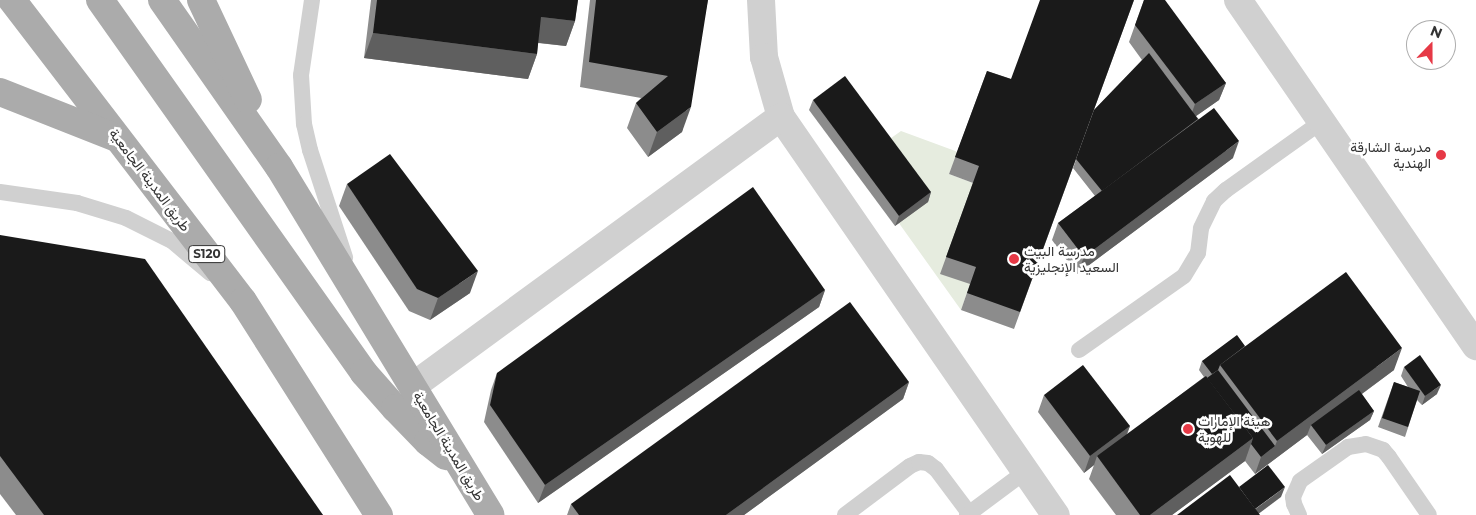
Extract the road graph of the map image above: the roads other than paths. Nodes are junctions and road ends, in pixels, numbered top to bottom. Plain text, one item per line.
1 (12, 0) edge
2 (100, 0) edge
3 (162, 0) edge
4 (201, 0) edge
5 (312, 0) edge
6 (761, 0) edge
7 (1238, 0) edge
8 (0, 92) edge
9 (781, 117) junction
10 (1321, 122) junction
11 (118, 138) junction
12 (279, 167) junction
13 (0, 192) edge
14 (357, 295) junction
15 (243, 301) junction
16 (1476, 346) edge
17 (1079, 350) dead end
18 (413, 386) junction
19 (465, 471) junction
20 (1026, 471) junction
21 (374, 512) edge
22 (968, 514) edge
23 (491, 515) edge
24 (845, 515) edge
25 (1056, 515) edge
26 (1299, 515) edge
27 (1429, 515) edge

1 - 11 main road, طريق المدينة الجامعية / S120
2 - 19 main road
3 - 12 main road, طريق المدينة الجامعية
4 - 12 main road
5 - 14 lane
6 - 9 street
7 - 10 street
8 - 11 main road
9 - 18 street
9 - 20 street
10 - 16 street
10 - 17 lane
11 - 15 main road, طريق المدينة الجامعية / S120
12 - 14 main road, طريق المدينة الجامعية
13 - 15 lane
14 - 18 main road, طريق المدينة الجامعية
15 - 21 main road, طريق المدينة الجامعية / S120
18 - 19 main road, طريق المدينة الجامعية
19 - 23 main road, طريق المدينة الجامعية
20 - 22 lane
20 - 25 street
22 - 24 lane
26 - 27 lane

